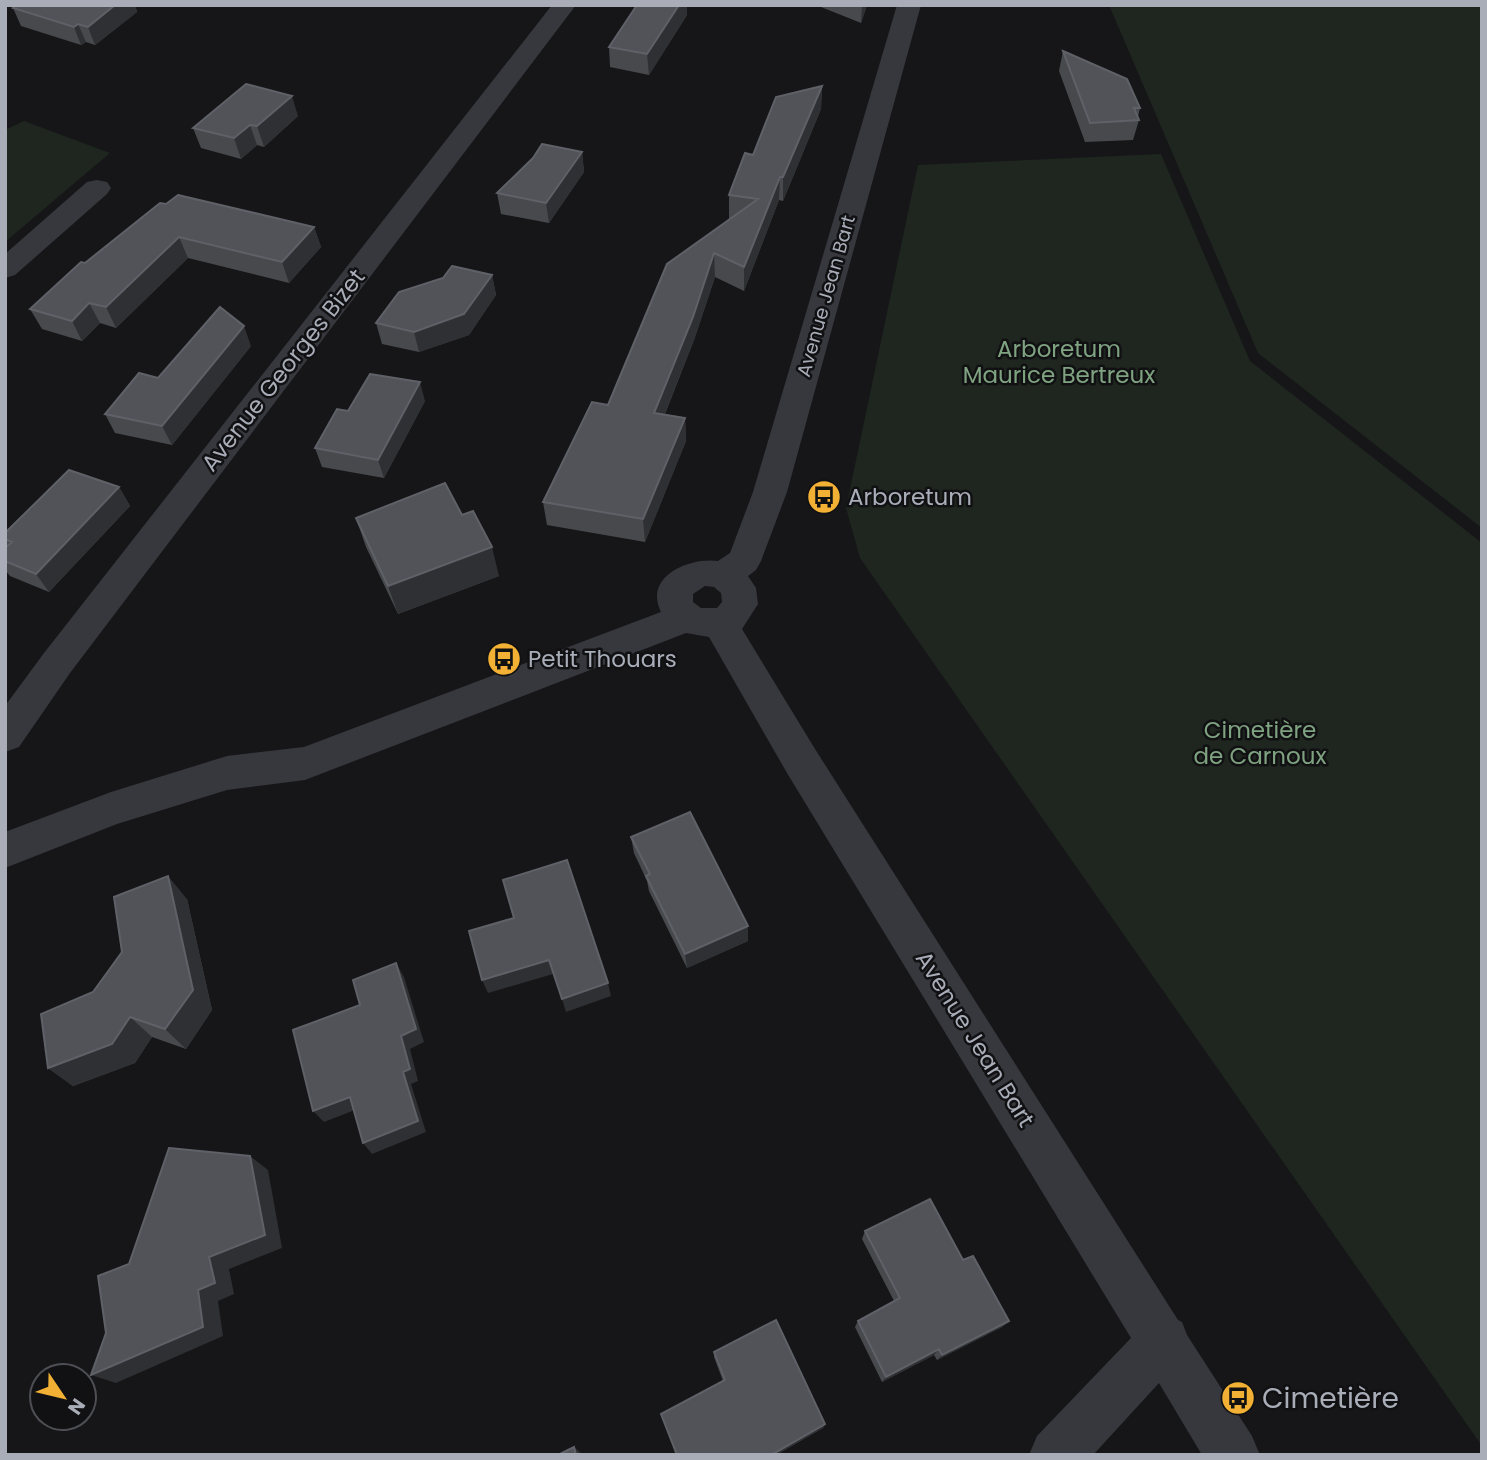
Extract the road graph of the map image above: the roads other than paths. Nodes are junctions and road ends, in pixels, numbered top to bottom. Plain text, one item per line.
1 (564, 5) edge
2 (909, 5) edge
3 (97, 188) dead end
4 (5, 269) edge
5 (724, 575) junction
6 (702, 621) junction
7 (5, 736) edge
8 (5, 850) edge
9 (1164, 1340) junction
10 (1056, 1455) edge
11 (1233, 1455) edge

1 - 7 street, Avenue Georges Bizet
2 - 5 street, Avenue Jean Bart
3 - 4 street
5 - 6 street
5 - 6 street
6 - 8 street
6 - 9 street, Avenue Jean Bart
9 - 10 street
9 - 11 street, Avenue Jean Bart

